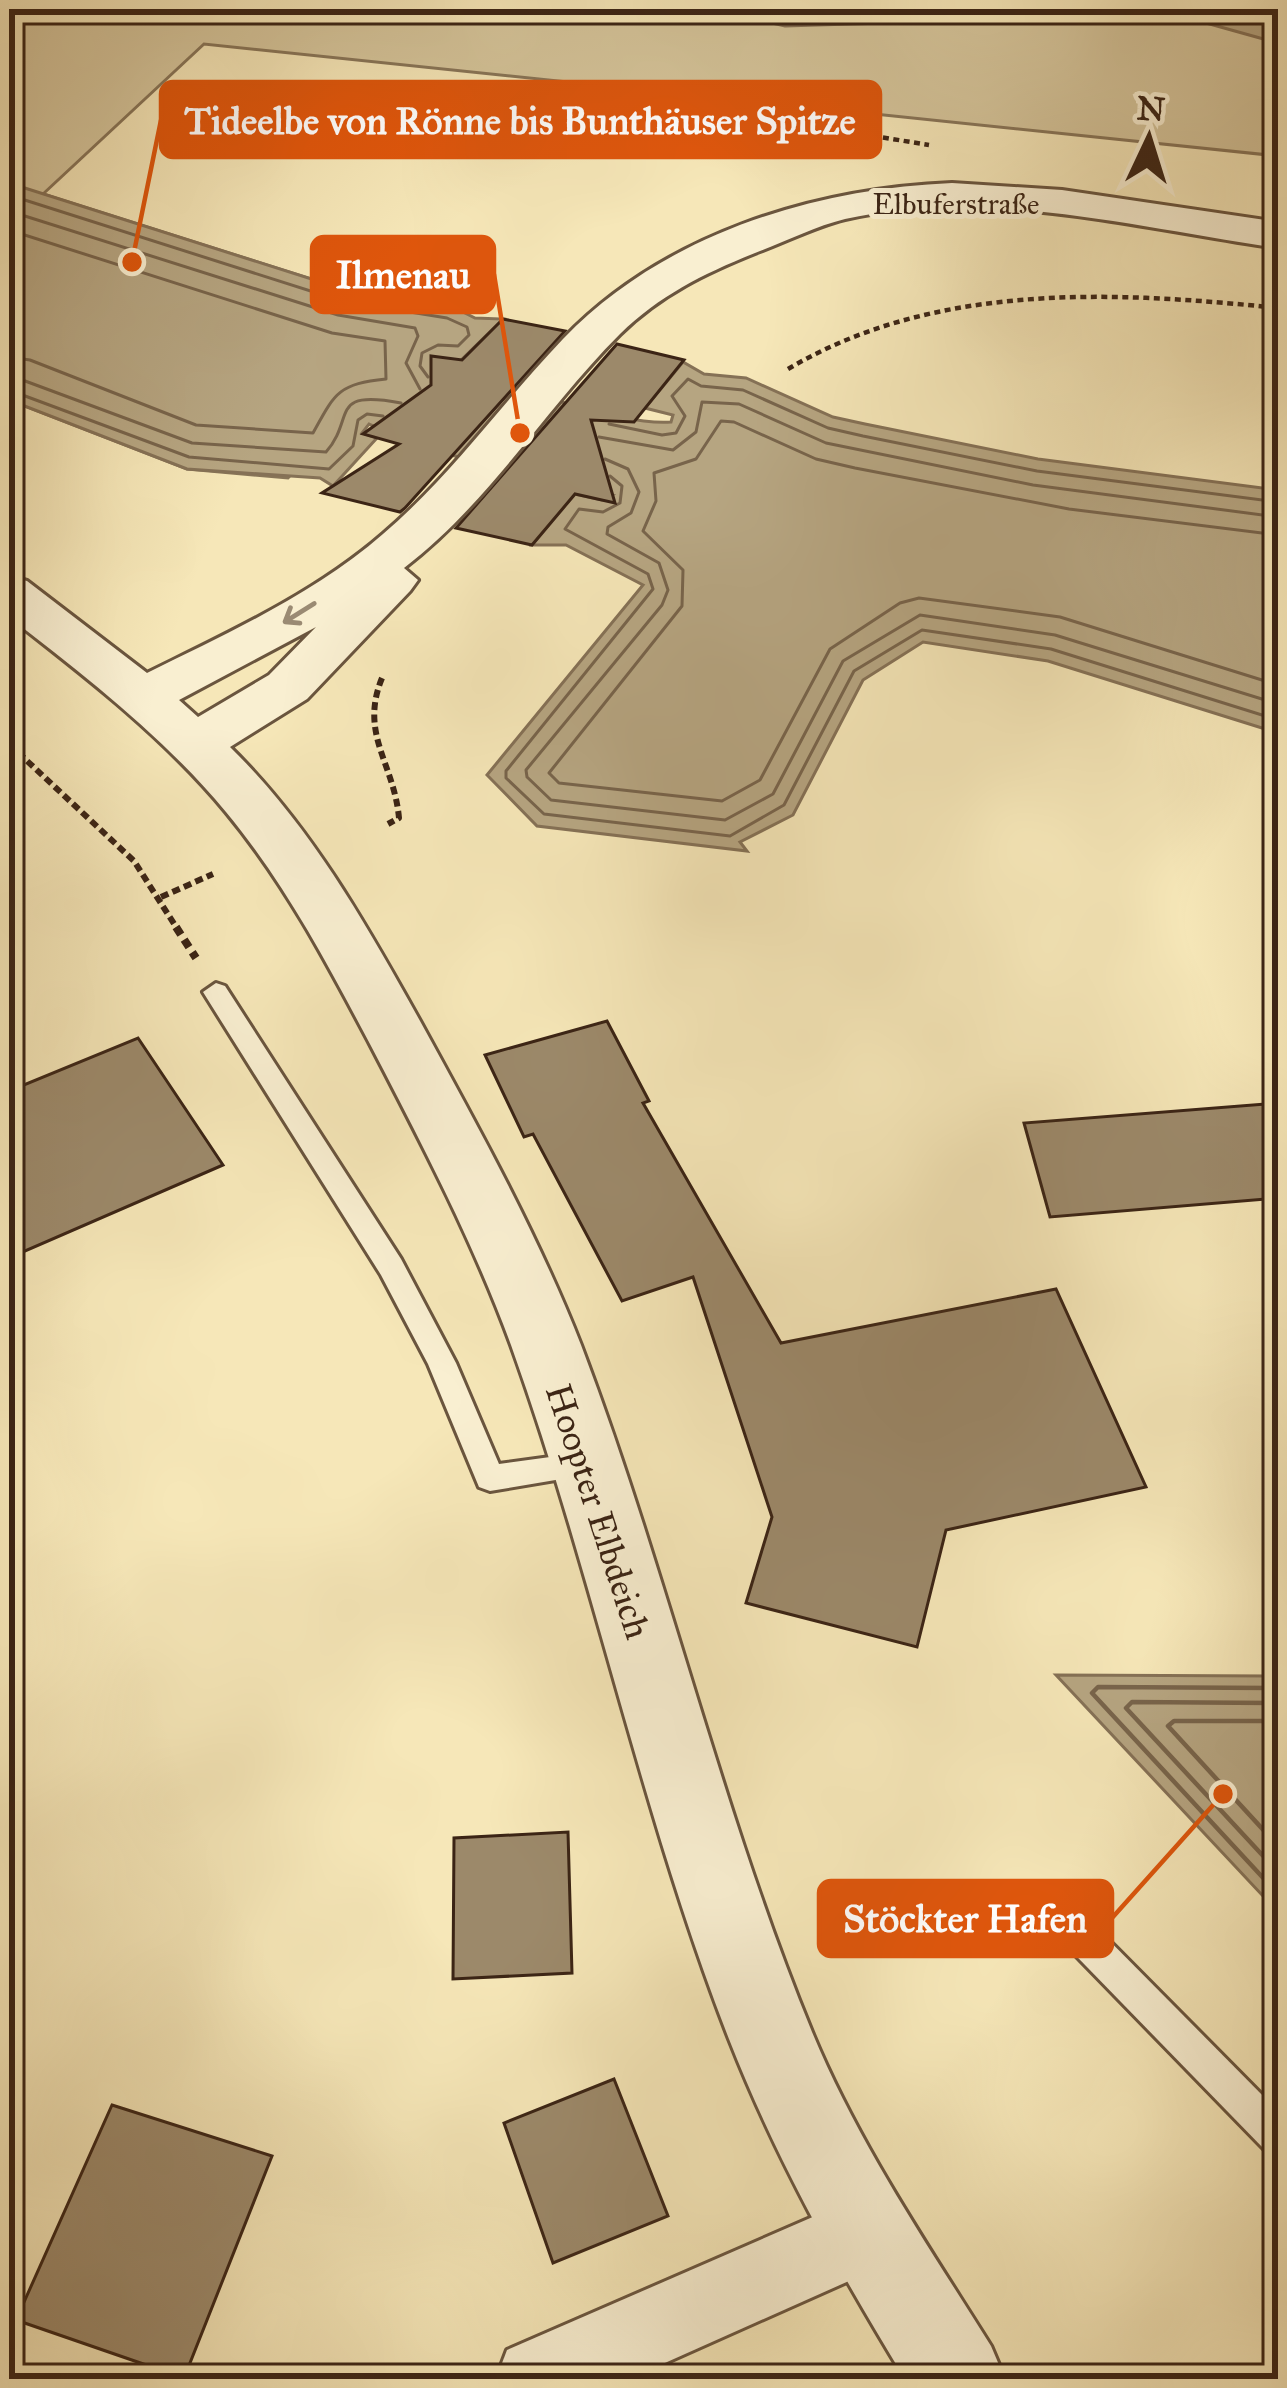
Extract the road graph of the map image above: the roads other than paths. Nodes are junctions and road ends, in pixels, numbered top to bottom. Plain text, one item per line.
1 (1278, 235) edge
2 (428, 520) junction
3 (9, 592) edge
4 (143, 696) junction
5 (196, 743) junction
6 (216, 992) road end
7 (587, 1464) junction
8 (1062, 1917) dead end
9 (1278, 2138) edge
10 (868, 2232) junction
11 (536, 2379) edge
12 (958, 2379) edge

1 - 2 street, Elbuferstraße
2 -> 4 street, Elbuferstraße
2 - 5 street, Elbuferstraße
3 - 4 street, Hoopter Elbdeich
4 - 5 street, Hoopter Elbdeich
5 - 7 street, Hoopter Elbdeich
6 - 7 lane
7 - 10 street, Hoopter Elbdeich
8 - 9 lane
10 - 11 street
10 - 12 street, Hoopter Elbdeich

